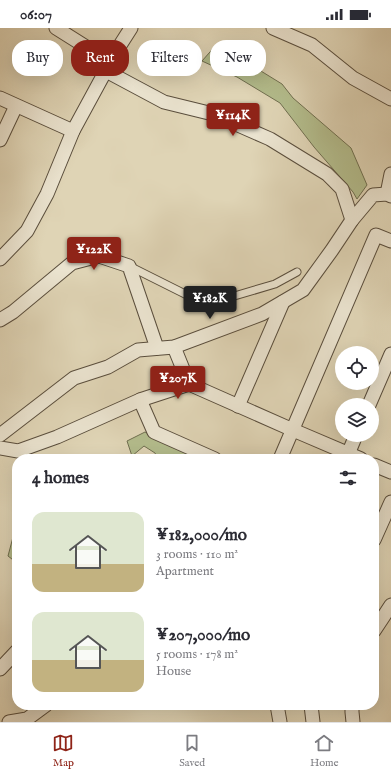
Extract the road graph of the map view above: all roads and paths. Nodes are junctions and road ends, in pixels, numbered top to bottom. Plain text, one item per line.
1 (56, 28) edge
2 (131, 28) edge
3 (273, 28) edge
4 (72, 40) edge
5 (123, 40) edge
6 (103, 76) edge
7 (124, 76) edge
8 (0, 98) edge
9 (391, 99) edge
10 (16, 106) junction
11 (73, 131) junction
12 (0, 140) edge
13 (391, 176) edge
14 (389, 195) edge
15 (352, 220) junction
16 (391, 241) edge
17 (0, 259) edge
18 (129, 266) junction
19 (296, 272) dead end
20 (283, 302) junction
21 (0, 320) edge
22 (174, 347) junction
23 (157, 348) junction
24 (391, 354) edge
25 (189, 384) junction
26 (372, 398) edge
27 (140, 400) junction
28 (238, 406) junction
29 (292, 430) junction
30 (0, 435) edge
31 (353, 442) edge
32 (0, 448) edge
33 (204, 454) edge
34 (282, 454) edge
35 (343, 454) edge
36 (348, 454) edge
37 (379, 467) edge
38 (391, 472) edge
39 (391, 502) edge
40 (379, 529) edge
41 (391, 605) edge
42 (379, 623) edge
43 (12, 656) edge
44 (0, 669) edge
45 (39, 710) edge
46 (278, 710) edge
47 (312, 710) edge
48 (352, 710) edge
49 (9, 722) edge
50 (280, 722) edge
51 (314, 722) edge
52 (353, 722) edge

1 - 4 street
2 - 5 street
3 - 9 street
6 - 11 street
7 - 15 street
8 - 10 street
10 - 11 street
10 - 12 street
11 - 17 street
13 - 14 street
14 - 15 street
15 - 20 street
16 - 29 street
18 - 19 lane
18 - 21 street
18 - 23 street
20 - 22 street
20 - 28 street
22 - 23 street
22 - 25 street
23 - 30 street
24 - 26 street
25 - 27 street
25 - 28 street
27 - 32 street
27 - 33 street
28 - 29 street
29 - 34 street
29 - 35 street
31 - 36 street
37 - 38 street
39 - 40 street
41 - 42 street
43 - 44 street
45 - 49 street
46 - 50 street
47 - 51 street
48 - 52 street

